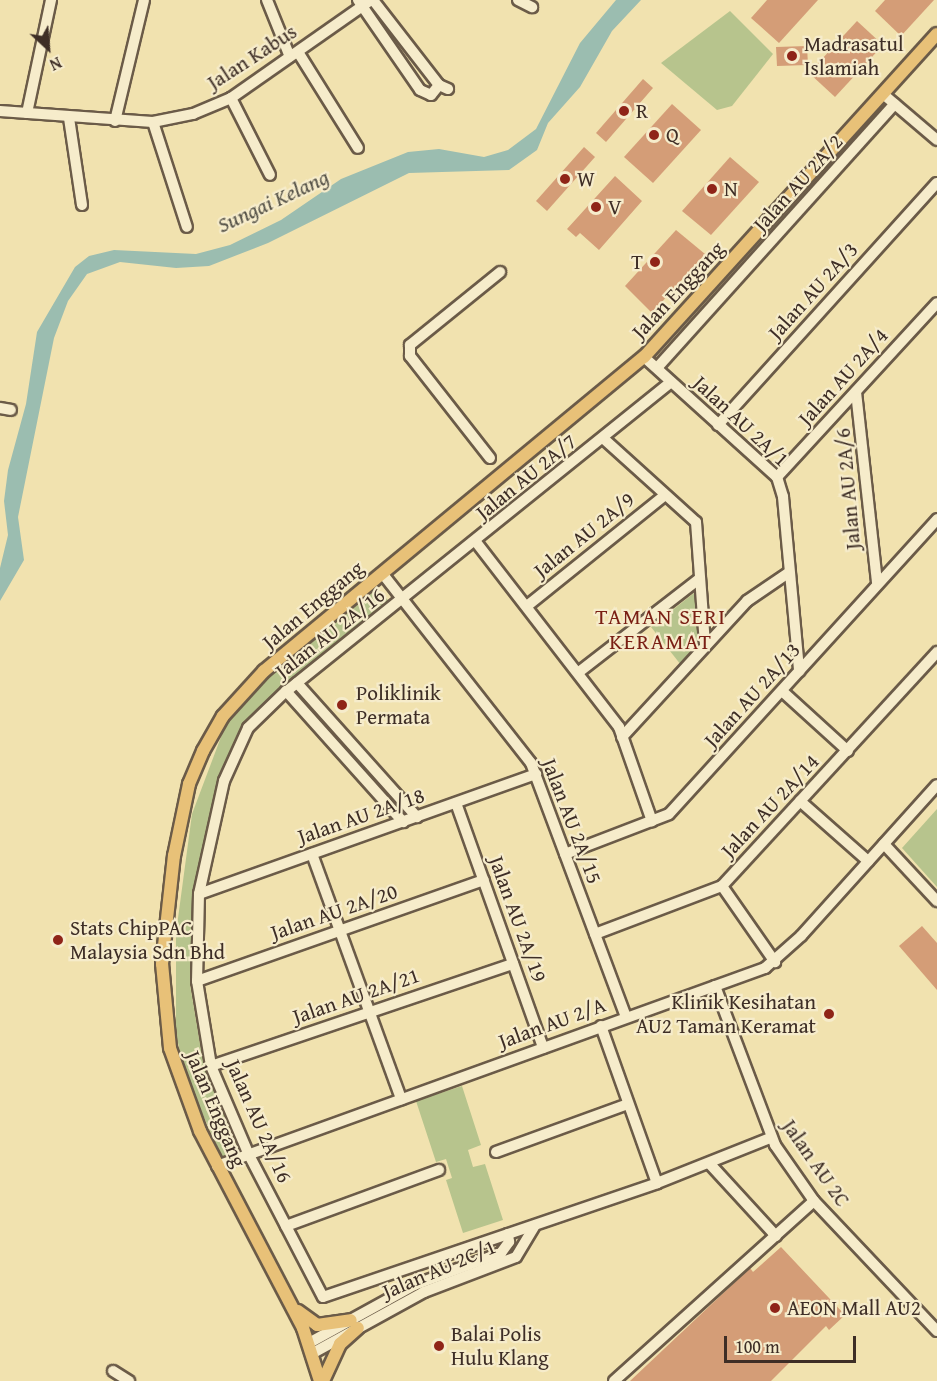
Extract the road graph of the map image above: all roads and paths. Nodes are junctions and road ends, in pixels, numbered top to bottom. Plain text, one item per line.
1 (51, 0) edge
2 (144, 0) edge
3 (267, 0) edge
4 (372, 0) edge
5 (518, 0) edge
6 (359, 4) edge
7 (532, 7) dead end
8 (937, 34) edge
9 (294, 54) junction
10 (883, 94) junction
11 (231, 98) junction
12 (895, 104) junction
13 (0, 111) edge
14 (27, 113) junction
15 (69, 118) junction
16 (115, 121) junction
17 (153, 122) junction
18 (937, 140) edge
19 (358, 148) dead end
20 (270, 175) dead end
21 (937, 183) edge
22 (82, 205) dead end
23 (187, 227) dead end
24 (500, 272) dead end
25 (937, 303) edge
26 (644, 357) junction
27 (657, 368) junction
28 (671, 382) junction
29 (856, 392) junction
30 (718, 425) junction
31 (604, 439) junction
32 (490, 458) dead end
33 (777, 477) junction
34 (665, 495) junction
35 (937, 519) edge
36 (476, 542) junction
37 (382, 573) junction
38 (788, 573) junction
39 (699, 579) junction
40 (877, 583) junction
41 (404, 600) junction
42 (527, 606) junction
43 (705, 645) junction
44 (937, 652) edge
45 (579, 672) junction
46 (799, 672) junction
47 (297, 683) junction
48 (286, 691) junction
49 (782, 691) junction
50 (622, 738) junction
51 (848, 751) junction
52 (536, 774) junction
53 (937, 785) edge
54 (800, 801) junction
55 (456, 803) junction
56 (417, 817) junction
57 (652, 820) junction
58 (403, 822) junction
59 (884, 844) junction
60 (312, 854) junction
61 (565, 854) junction
62 (868, 861) junction
63 (484, 880) junction
64 (722, 886) junction
65 (199, 894) junction
66 (937, 901) edge
67 (339, 932) junction
68 (595, 934) junction
69 (775, 962) junction
70 (513, 964) junction
71 (197, 981) junction
72 (715, 986) junction
73 (369, 1012) junction
74 (626, 1017) junction
75 (601, 1026) junction
76 (543, 1047) junction
77 (211, 1066) junction
78 (401, 1099) junction
79 (628, 1104) junction
80 (770, 1138) junction
81 (496, 1152) dead end
82 (249, 1155) junction
83 (709, 1164) junction
84 (217, 1166) junction
85 (439, 1170) dead end
86 (657, 1183) junction
87 (814, 1201) junction
88 (535, 1225) junction
89 (286, 1226) junction
90 (508, 1234) junction
91 (776, 1236) junction
92 (323, 1297) joint
93 (287, 1299) junction
94 (354, 1324) junction
95 (937, 1331) edge
96 (311, 1348) junction
97 (113, 1371) dead end
98 (129, 1381) edge
99 (322, 1381) edge
100 (614, 1381) edge

1 - 14 street
2 - 16 street
3 - 9 street
4 - 6 street, Jalan Kabus
4 - 6 street
5 - 7 street
6 - 9 street, Jalan Kabus
8 - 10 main road, Jalan Enggang
9 - 11 street, Jalan Kabus
9 - 19 street
10 - 12 street
10 - 26 main road, Jalan Enggang
11 - 17 street, Jalan Kabus
11 - 20 street
12 - 18 street
12 - 27 street, Jalan AU 2A/2
13 - 14 street, Jalan Kabus
14 - 15 street, Jalan Kabus
15 - 16 street, Jalan Kabus
15 - 22 street
16 - 17 street, Jalan Kabus
17 - 23 street
21 - 30 street, Jalan AU 2A/3
24 - 32 street
25 - 29 street, Jalan AU 2A/4
26 - 27 street, Jalan AU 2A/1
26 - 37 main road, Jalan Enggang
27 - 28 street, Jalan AU 2A/1
28 - 30 street, Jalan AU 2A/1
28 - 31 street, Jalan AU 2A/7
29 - 33 street, Jalan AU 2A/4
29 - 40 street, Jalan AU 2A/6
30 - 33 street, Jalan AU 2A/1
31 - 34 street
31 - 36 street, Jalan AU 2A/7
33 - 38 street, Jalan AU 2A/1
34 - 39 street
34 - 42 street, Jalan AU 2A/9
35 - 40 street, Jalan AU 2A/13
36 - 41 street, Jalan AU 2A/7
36 - 42 street
37 - 41 street, Jalan AU 2A/15
37 - 84 main road, Jalan Enggang
38 - 43 street
38 - 46 street, Jalan AU 2A/1
39 - 43 street
39 - 45 street
40 - 46 street, Jalan AU 2A/13
41 - 47 street, Jalan AU 2A/16
41 - 52 street, Jalan AU 2A/15
42 - 45 street
43 - 50 street
44 - 51 street, Jalan AU 2A/14
45 - 50 street
46 - 49 street, Jalan AU 2A/13
47 - 48 street, Jalan AU 2A/16
47 - 56 street
48 - 58 street
48 - 65 street, Jalan AU 2A/16
49 - 51 street
49 - 57 street, Jalan AU 2A/13
50 - 57 street
51 - 54 street, Jalan AU 2A/14
52 - 55 street, Jalan AU 2A/18
52 - 61 street, Jalan AU 2A/15
53 - 59 street, Jalan AU 2/A
54 - 62 street
54 - 64 street, Jalan AU 2A/14
55 - 56 street, Jalan AU 2A/18
55 - 63 street, Jalan AU 2A/19
56 - 58 street, Jalan AU 2A/18
57 - 61 street, Jalan AU 2A/13
58 - 60 street, Jalan AU 2A/18
59 - 62 street, Jalan AU 2/A
59 - 66 street
60 - 65 street, Jalan AU 2A/18
60 - 67 street
61 - 68 street, Jalan AU 2A/15
62 - 69 street, Jalan AU 2/A
63 - 67 street, Jalan AU 2A/20
63 - 70 street, Jalan AU 2A/19
64 - 68 street, Jalan AU 2A/14
64 - 69 street
65 - 71 street, Jalan AU 2A/16
67 - 71 street, Jalan AU 2A/20
67 - 73 street
68 - 74 street, Jalan AU 2A/15
69 - 72 street, Jalan AU 2/A
70 - 73 street, Jalan AU 2A/21
70 - 76 street, Jalan AU 2A/19
71 - 77 street, Jalan AU 2A/16
72 - 74 street, Jalan AU 2/A
72 - 80 street, Jalan AU 2C
73 - 77 street, Jalan AU 2A/21
73 - 78 street
74 - 75 street, Jalan AU 2/A
75 - 76 street, Jalan AU 2/A
75 - 79 street
76 - 78 street, Jalan AU 2/A
77 - 82 street, Jalan AU 2A/16
78 - 82 street, Jalan AU 2/A
79 - 81 street
79 - 86 street
80 - 83 street, Jalan AU 2C/1
80 - 87 street, Jalan AU 2C
82 - 84 street, Jalan AU 2/A
82 - 89 street, Jalan AU 2A/16
83 - 86 street, Jalan AU 2C/1
83 - 91 street
84 - 93 main road, Jalan Enggang
85 - 89 street
86 - 88 street, Jalan AU 2C/1
87 - 91 street
87 - 95 street, Jalan AU 2C
88 - 90 street, Jalan AU 2C/1
88 - 94 street, Jalan AU 2C/1
89 - 92 street, Jalan AU 2A/16
90 - 92 street, Jalan AU 2C/1
90 - 94 street, Jalan AU 2C/1
91 - 100 street
93 - 94 main road
93 - 96 main road, Jalan Enggang
94 - 96 street, Jalan AU 2C/1
94 - 99 main road
96 - 99 main road, Jalan Enggang
97 - 98 street

